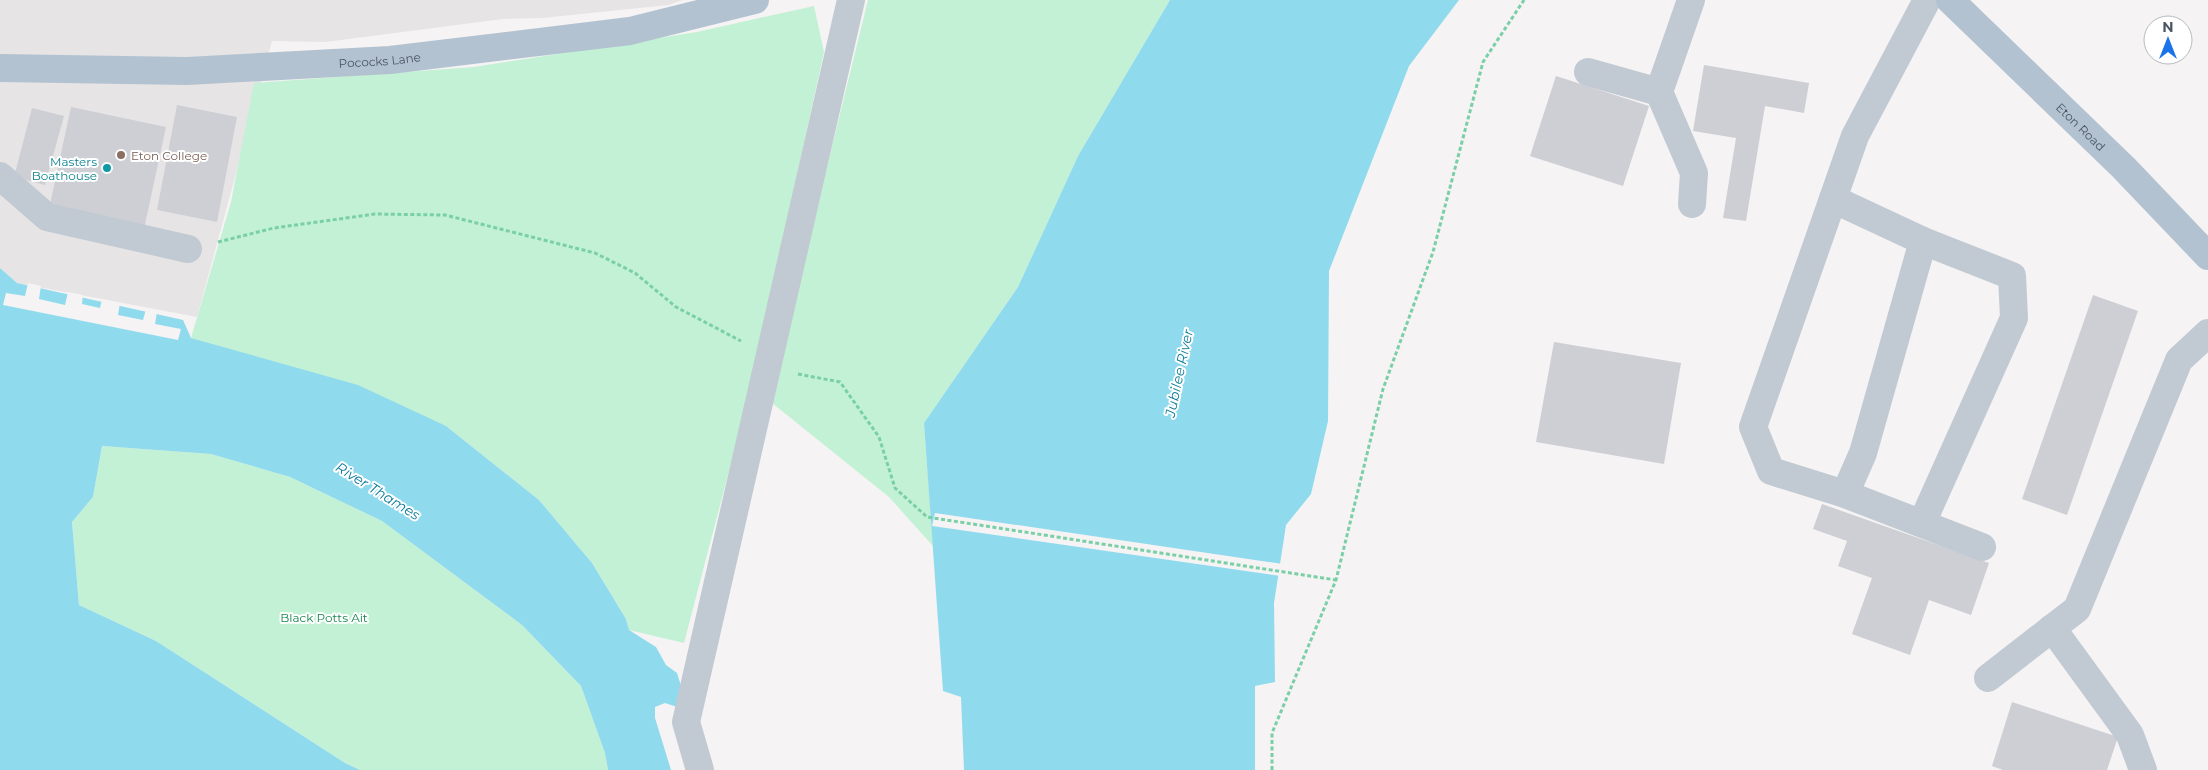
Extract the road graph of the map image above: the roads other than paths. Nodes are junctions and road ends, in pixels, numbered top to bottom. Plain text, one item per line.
1 (755, 0) edge
2 (851, 0) edge
3 (1691, 0) edge
4 (1927, 0) edge
5 (1950, 0) edge
6 (0, 68) edge
7 (1588, 72) dead end
8 (1659, 92) junction
9 (0, 176) edge
10 (1833, 199) junction
11 (1692, 204) dead end
12 (1923, 241) junction
13 (188, 249) road end
14 (2208, 256) edge
15 (2208, 333) edge
16 (1845, 494) junction
17 (1922, 523) junction
18 (1982, 547) dead end
19 (2052, 628) junction
20 (1988, 678) dead end
21 (700, 770) edge
22 (2143, 770) edge

1 - 6 main road, Pococks Lane
2 - 21 lane
3 - 8 lane
4 - 10 lane
5 - 14 main road, Eton Road
7 - 8 lane
8 - 11 lane
9 - 13 lane
10 - 12 lane
10 - 16 lane
12 - 16 lane
12 - 17 lane
15 - 19 lane
16 - 17 lane
17 - 18 lane
19 - 20 lane
19 - 22 lane

